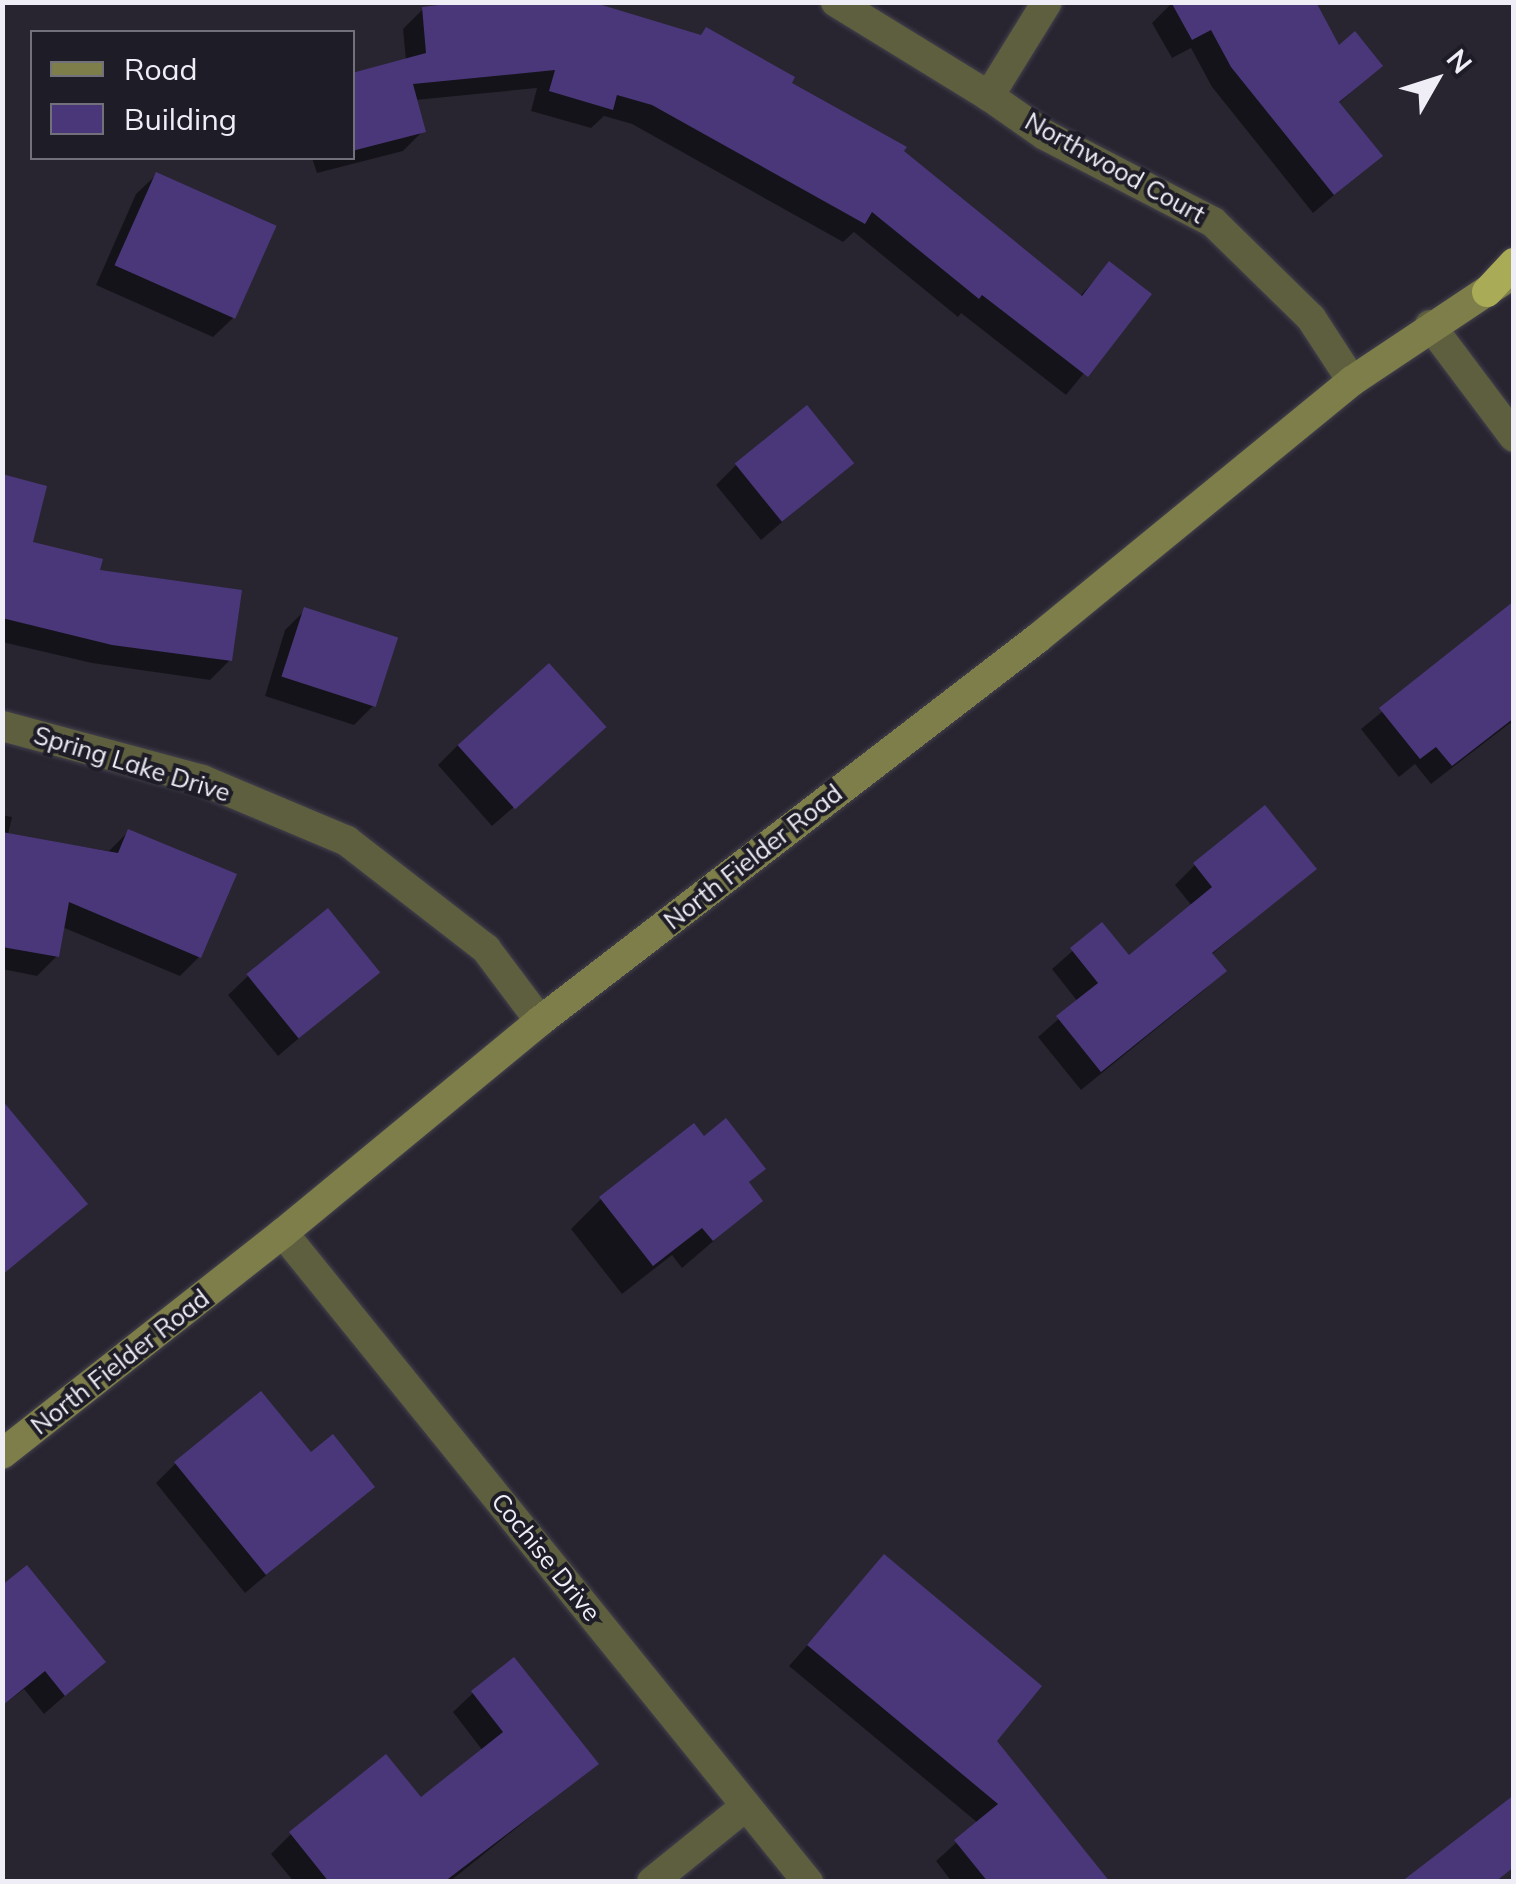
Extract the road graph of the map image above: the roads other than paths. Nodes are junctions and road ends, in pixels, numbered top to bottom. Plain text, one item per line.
1 (836, 2) edge
2 (1047, 2) edge
3 (989, 96) junction
4 (1514, 263) edge
5 (1505, 282) edge
6 (1430, 325) junction
7 (1352, 380) junction
8 (1514, 436) edge
9 (2, 726) edge
10 (540, 1021) junction
11 (283, 1232) junction
12 (2, 1454) edge
13 (746, 1806) junction
14 (652, 1882) edge
15 (808, 1882) edge

1 - 3 street, Northwood Court
2 - 3 street
3 - 7 street, Northwood Court
4 - 5 highway
5 - 6 main road, North Fielder Road
6 - 7 main road, North Fielder Road
6 - 8 street
7 - 10 main road, North Fielder Road
9 - 10 street, Spring Lake Drive
10 - 11 main road, North Fielder Road
11 - 12 main road, North Fielder Road
11 - 13 street, Cochise Drive
13 - 14 street
13 - 15 street, Cochise Drive

